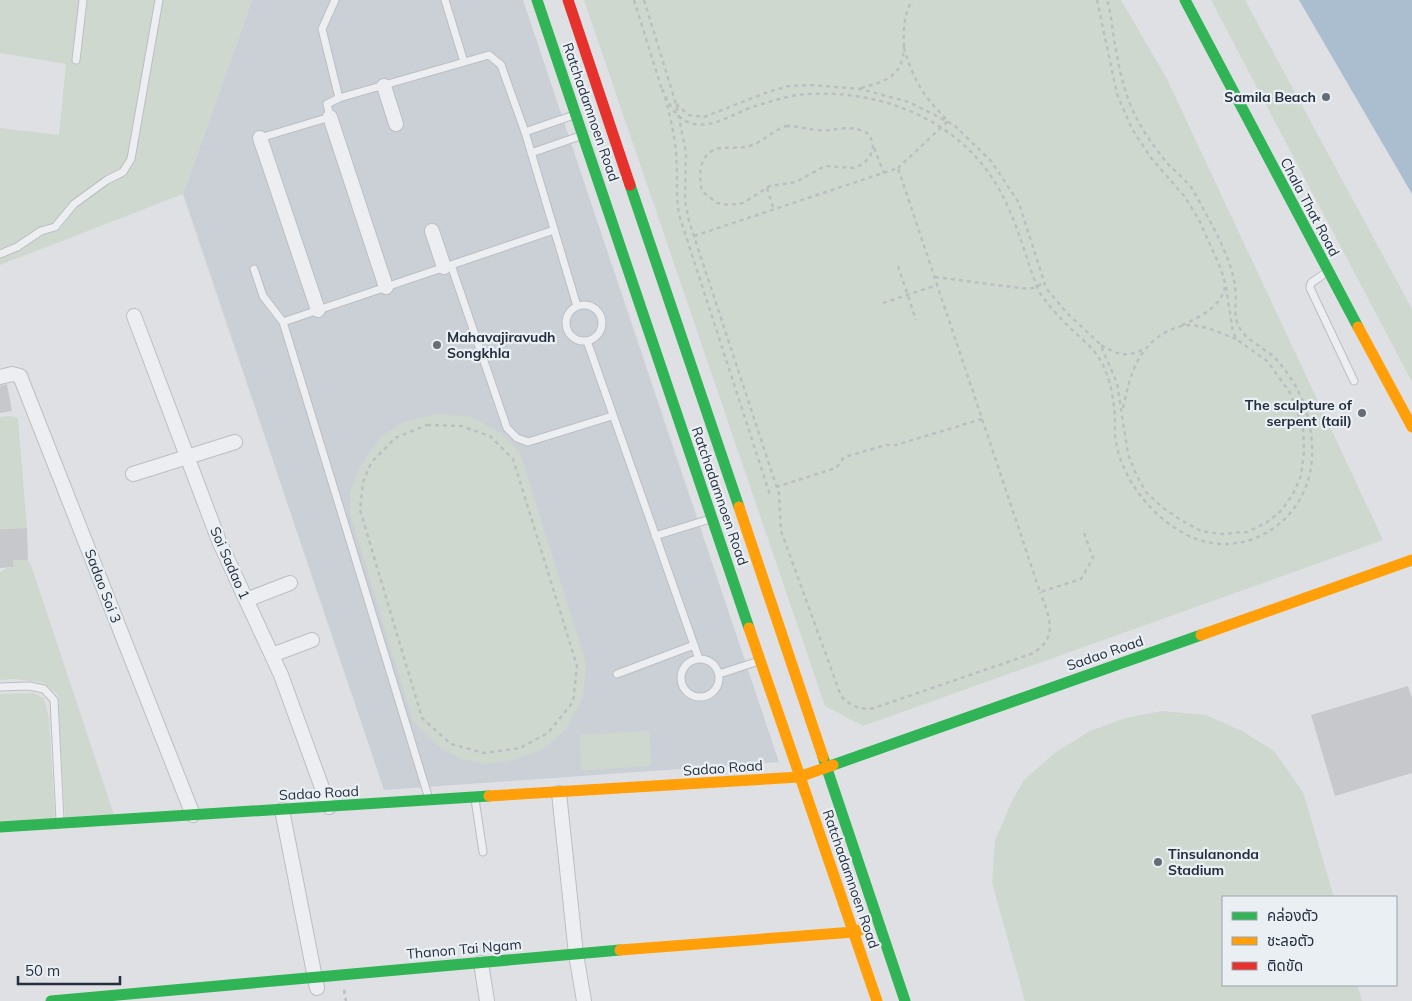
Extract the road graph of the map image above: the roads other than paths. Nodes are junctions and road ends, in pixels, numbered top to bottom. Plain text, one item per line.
1 (82, 0) edge
2 (158, 0) edge
3 (335, 0) edge
4 (445, 0) edge
5 (537, 0) edge
6 (568, 0) edge
7 (1185, 0) edge
8 (76, 60) dead end
9 (464, 62) junction
10 (384, 86) junction
11 (339, 98) junction
12 (576, 115) junction
13 (330, 117) junction
14 (396, 124) dead end
15 (524, 132) junction
16 (583, 135) junction
17 (260, 138) joint
18 (531, 153) junction
19 (432, 230) dead end
20 (554, 230) junction
21 (0, 254) edge
22 (448, 266) junction
23 (254, 269) dead end
24 (1328, 272) junction
25 (386, 287) junction
26 (577, 306) junction
27 (318, 310) junction
28 (134, 316) dead end
29 (282, 322) junction
30 (587, 341) junction
31 (0, 378) edge
32 (1354, 381) dead end
33 (612, 416) junction
34 (1412, 427) edge
35 (235, 442) dead end
36 (187, 456) junction
37 (133, 474) dead end
38 (712, 518) junction
39 (655, 536) junction
40 (1412, 560) edge
41 (290, 583) dead end
42 (246, 600) junction
43 (312, 640) dead end
44 (694, 645) junction
45 (272, 655) junction
46 (699, 659) junction
47 (761, 660) junction
48 (616, 674) dead end
49 (719, 674) junction
50 (0, 687) edge
51 (826, 768) junction
52 (799, 777) junction
53 (559, 793) junction
54 (475, 798) junction
55 (429, 801) junction
56 (329, 807) junction
57 (282, 810) junction
58 (193, 815) junction
59 (60, 823) junction
60 (0, 827) edge
61 (483, 852) dead end
62 (878, 925) junction
63 (854, 932) junction
64 (576, 954) junction
65 (481, 963) junction
66 (316, 983) junction
67 (204, 994) edge
68 (51, 1001) edge
69 (487, 1001) edge
70 (584, 1001) edge
71 (877, 1001) edge
72 (905, 1001) edge

1 - 8 lane
2 - 21 lane
3 - 11 lane
4 - 9 lane
5 - 12 street, Ratchadamnoen Road
6 - 51 street, Ratchadamnoen Road
7 - 24 street, Chala That Road
9 - 10 lane
9 - 15 lane
10 - 11 lane
10 - 14 street
11 - 13 lane
12 - 15 lane
12 - 16 street, Ratchadamnoen Road
13 - 17 lane
13 - 25 street
15 - 18 lane
16 - 18 lane
16 - 38 street, Ratchadamnoen Road
17 - 27 street
18 - 20 lane
19 - 22 street
20 - 22 lane
20 - 26 lane
22 - 25 lane
22 - 33 lane
23 - 29 lane
24 - 32 lane
24 - 34 street, Chala That Road
25 - 27 lane
26 - 30 lane
26 - 30 lane
27 - 29 lane
28 - 36 street, Soi Sadao 1
29 - 55 lane
30 - 33 lane
31 - 58 street, Sadao Soi 3
33 - 39 lane
35 - 36 street
36 - 37 street
36 - 42 street, Soi Sadao 1
38 - 39 lane
38 - 47 street, Ratchadamnoen Road
39 - 44 lane
40 - 51 street, Sadao Road
41 - 42 street
42 - 45 street, Soi Sadao 1
43 - 45 street
44 - 46 lane
44 - 48 lane
45 - 56 street, Soi Sadao 1
46 - 49 lane
46 - 49 lane
47 - 49 lane
47 - 52 street, Ratchadamnoen Road
50 - 59 lane
51 - 52 street, Sadao Road
51 - 62 street, Ratchadamnoen Road
52 - 53 street, Sadao Road
52 - 63 street, Ratchadamnoen Road
53 - 54 street, Sadao Road
53 - 64 street
54 - 55 street, Sadao Road
54 - 61 lane
55 - 56 street, Sadao Road
56 - 57 street, Sadao Road
57 - 58 street, Sadao Road
57 - 66 street
58 - 59 street, Sadao Road
59 - 60 street, Sadao Road
62 - 63 street, Thanon Tai Ngam
62 - 72 street, Ratchadamnoen Road
63 - 64 street, Thanon Tai Ngam
63 - 71 street, Ratchadamnoen Road
64 - 65 street, Thanon Tai Ngam
64 - 70 street
65 - 66 street, Thanon Tai Ngam
65 - 69 street
66 - 67 street, Thanon Tai Ngam
67 - 68 street, Thanon Tai Ngam

